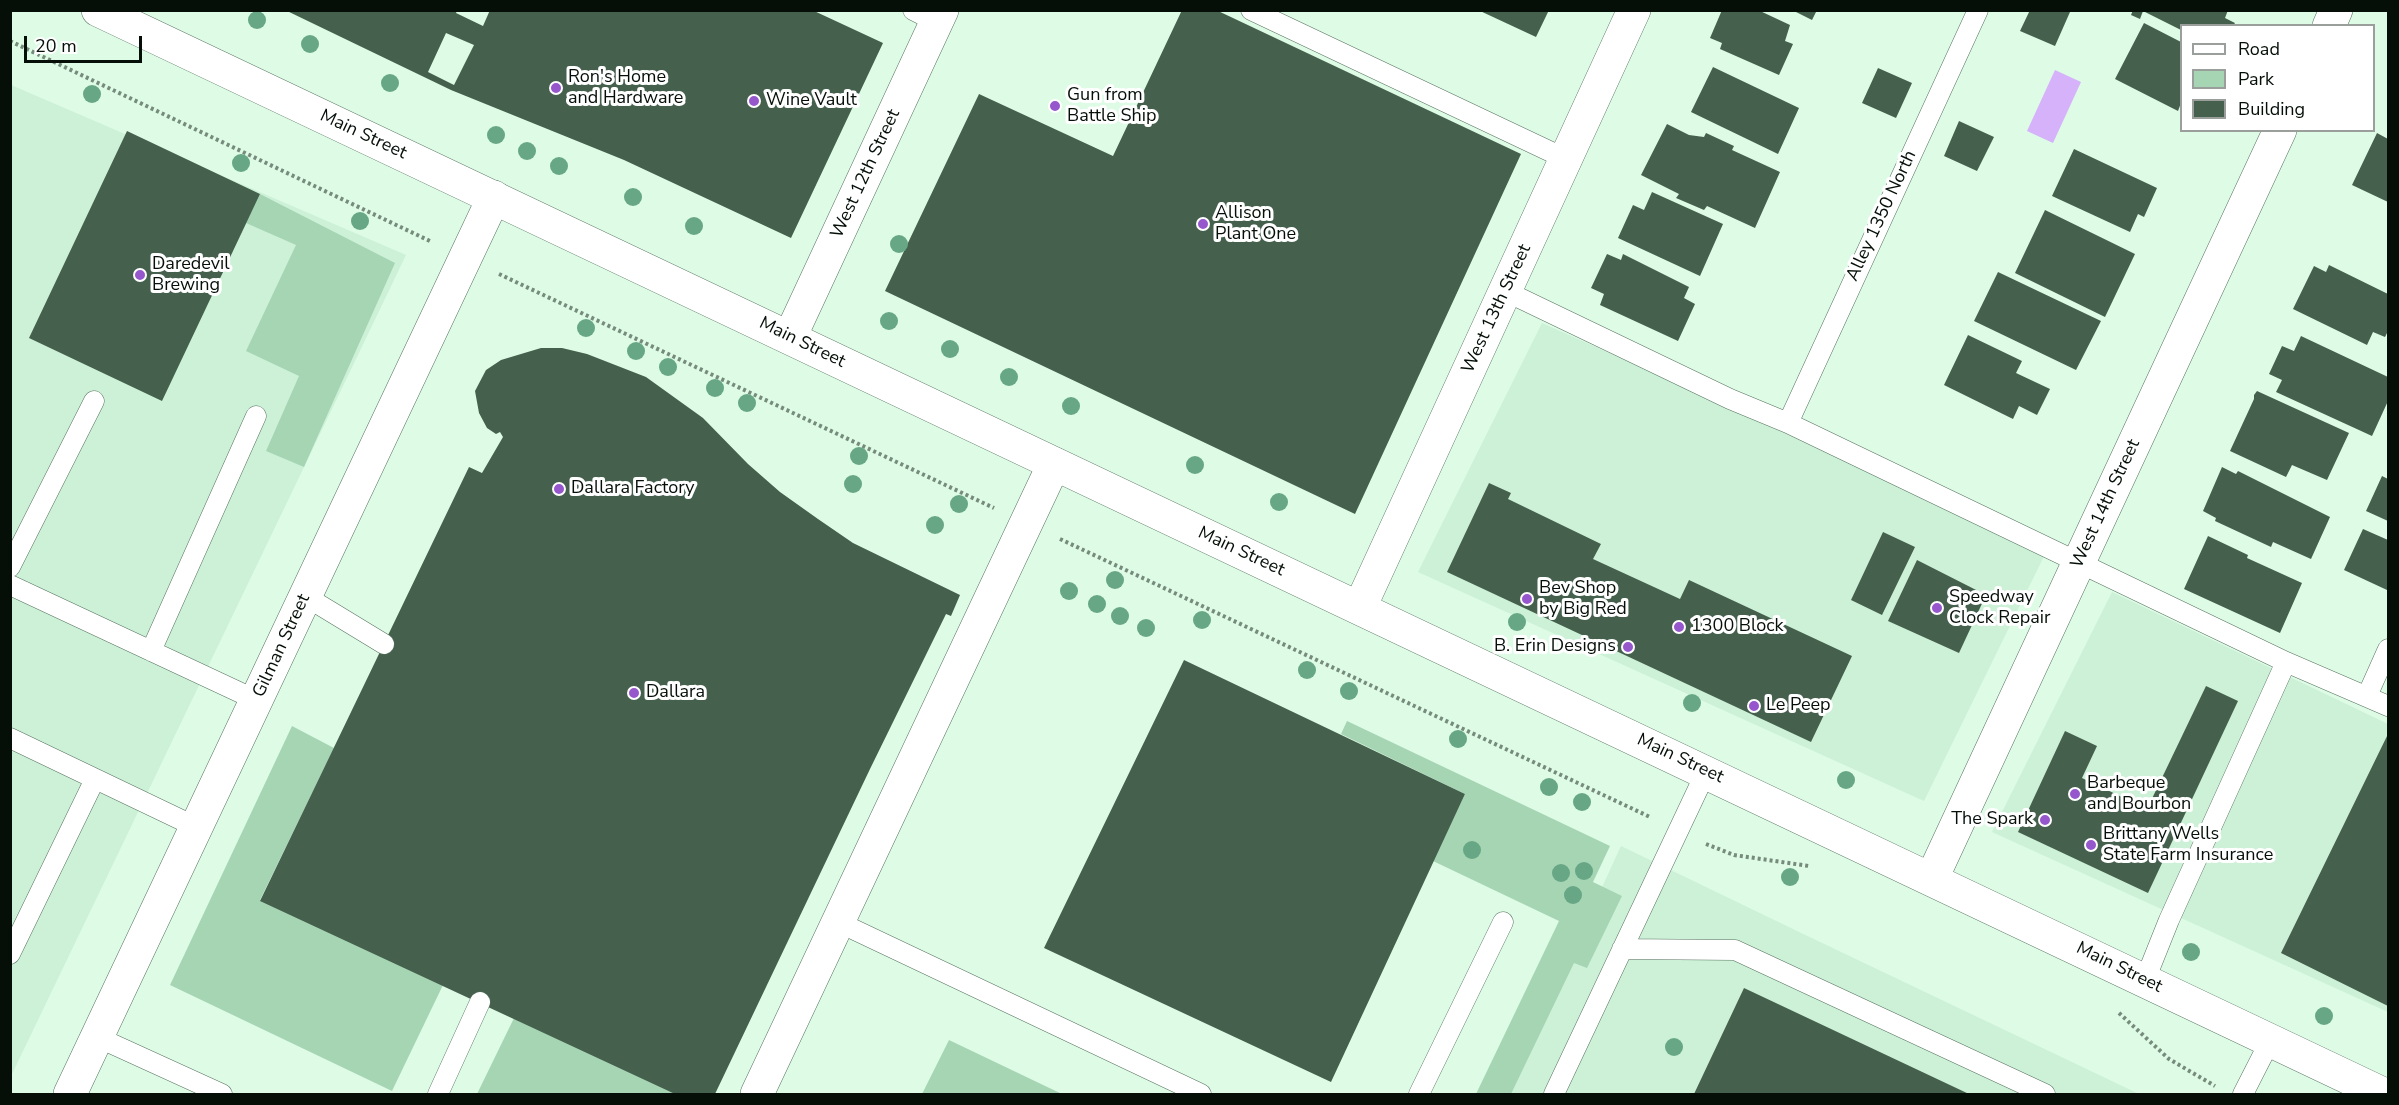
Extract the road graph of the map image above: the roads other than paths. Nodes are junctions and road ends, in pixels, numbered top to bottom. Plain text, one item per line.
1 (98, 10) edge
2 (1251, 10) edge
3 (1635, 10) edge
4 (1978, 10) edge
5 (2336, 10) edge
6 (930, 14) edge
7 (1287, 18) edge
8 (2330, 24) edge
9 (2279, 132) edge
10 (1566, 159) junction
11 (494, 197) junction
12 (1505, 291) junction
13 (789, 337) junction
14 (94, 401) dead end
15 (256, 416) dead end
16 (1788, 423) junction
17 (1054, 464) junction
18 (2079, 563) junction
19 (10, 567) edge
20 (10, 585) edge
21 (305, 596) junction
22 (1360, 607) junction
23 (384, 644) dead end
24 (2388, 649) edge
25 (151, 651) junction
26 (2286, 662) junction
27 (2367, 696) junction
28 (256, 700) junction
29 (2388, 706) edge
30 (10, 738) edge
31 (1706, 772) junction
32 (95, 779) junction
33 (196, 827) junction
34 (1932, 878) junction
35 (838, 922) junction
36 (1503, 922) dead end
37 (1622, 949) junction
38 (10, 954) edge
39 (2145, 980) junction
40 (480, 1002) dead end
41 (97, 1037) junction
42 (2270, 1041) junction
43 (70, 1095) edge
44 (222, 1095) edge
45 (438, 1095) edge
46 (757, 1095) edge
47 (1201, 1095) edge
48 (1419, 1095) edge
49 (1554, 1095) edge
50 (2045, 1095) edge
51 (2243, 1095) edge
52 (2383, 1095) edge

1 - 11 street, Main Street
2 - 7 lane
3 - 10 street, West 13th Street
4 - 16 lane, Alley 1350 North
5 - 8 street
6 - 13 street, West 12th Street
7 - 10 lane
9 - 18 street, West 14th Street
10 - 12 street, West 13th Street
11 - 13 street, Main Street
11 - 21 street, Gilman Street
12 - 16 lane
12 - 22 street, West 13th Street
13 - 17 street, Main Street
14 - 19 lane
15 - 25 lane
16 - 18 lane
17 - 22 street, Main Street
17 - 35 street
18 - 26 lane
18 - 34 street, West 14th Street
20 - 25 lane
21 - 23 lane
21 - 28 street, Gilman Street
22 - 31 street, Main Street
24 - 27 lane
25 - 28 lane
26 - 27 lane
26 - 39 lane
27 - 29 lane
28 - 33 street, Gilman Street
30 - 32 lane
31 - 34 street, Main Street
31 - 37 lane
32 - 33 lane
32 - 38 lane
33 - 41 street, Gilman Street
34 - 39 street, Main Street
35 - 46 street
35 - 47 lane
36 - 48 lane
37 - 49 lane
37 - 50 lane
39 - 42 street, Main Street
40 - 45 lane
41 - 43 street, Gilman Street
41 - 44 lane
42 - 51 lane
42 - 52 street, Main Street

